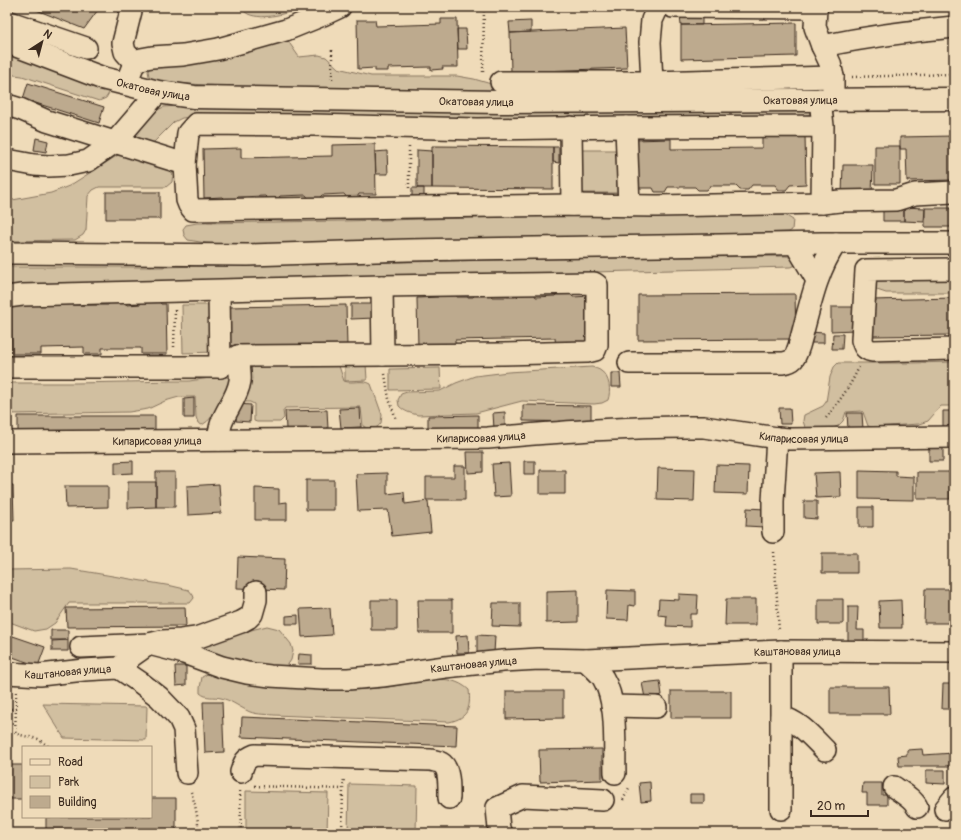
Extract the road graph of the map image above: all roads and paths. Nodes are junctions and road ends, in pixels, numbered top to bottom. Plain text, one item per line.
1 (132, 7) edge
2 (340, 7) edge
3 (484, 7) edge
4 (658, 7) edge
5 (673, 7) edge
6 (792, 8) edge
7 (817, 8) edge
8 (7, 21) edge
9 (954, 27) edge
10 (7, 42) edge
11 (822, 46) junction
12 (86, 48) dead end
13 (332, 48) dead end
14 (135, 63) junction
15 (954, 74) edge
16 (833, 77) junction
17 (492, 79) joint
18 (332, 81) dead end
19 (652, 82) junction
20 (128, 84) junction
21 (158, 92) junction
22 (827, 99) junction
23 (954, 99) edge
24 (7, 106) edge
25 (822, 126) junction
26 (409, 127) junction
27 (571, 127) junction
28 (626, 127) junction
29 (115, 142) junction
30 (7, 160) edge
31 (185, 164) junction
32 (954, 192) edge
33 (822, 203) junction
34 (572, 205) junction
35 (629, 206) junction
36 (409, 208) junction
37 (836, 243) junction
38 (954, 243) edge
39 (798, 244) junction
40 (7, 252) edge
41 (954, 269) edge
42 (817, 280) junction
43 (382, 286) junction
44 (219, 291) junction
45 (175, 292) junction
46 (7, 297) edge
47 (954, 349) edge
48 (866, 350) junction
49 (383, 355) junction
50 (238, 356) junction
51 (629, 363) dead end
52 (220, 366) junction
53 (7, 367) edge
54 (174, 367) junction
55 (954, 437) edge
56 (404, 438) junction
57 (777, 438) junction
58 (813, 439) junction
59 (219, 440) junction
60 (7, 442) edge
61 (773, 532) joint
62 (256, 592) dead end
63 (149, 644) junction
64 (81, 647) dead end
65 (780, 651) junction
66 (954, 652) edge
67 (586, 660) junction
68 (119, 668) junction
69 (10, 671) edge
70 (612, 706) junction
71 (656, 707) dead end
72 (7, 709) edge
73 (781, 717) junction
74 (48, 746) edge
75 (825, 750) dead end
76 (186, 773) joint
77 (615, 773) dead end
78 (344, 777) dead end
79 (244, 782) junction
80 (894, 787) dead end
81 (342, 789) junction
82 (449, 798) dead end
83 (603, 800) dead end
84 (918, 807) dead end
85 (781, 808) dead end
86 (198, 833) edge
87 (241, 833) edge
88 (342, 833) edge
89 (501, 833) edge

1 - 14 street
2 - 14 street
3 - 17 path
4 - 19 street
5 - 6 street
6 - 7 street
7 - 11 street
8 - 12 street
9 - 11 street
10 - 20 main road, Окатовая улица
11 - 16 street
13 - 18 path
14 - 20 street
15 - 16 path
16 - 19 street
16 - 22 street
17 - 19 street
20 - 21 main road, Окатовая улица
21 - 22 main road, Окатовая улица
21 - 29 street
22 - 23 main road, Окатовая улица
22 - 25 street
24 - 29 street
25 - 28 street
25 - 33 street
26 - 27 street
26 - 31 street
26 - 36 path
27 - 28 street
27 - 34 street
28 - 35 street
29 - 30 street
29 - 31 street
31 - 36 street
32 - 33 street
33 - 35 street
34 - 35 street
34 - 36 street
37 - 38 street
37 - 39 street
37 - 42 street
39 - 40 street
39 - 42 street
41 - 48 street
42 - 51 street
43 - 44 street
43 - 49 street
43 - 49 street
44 - 45 street
44 - 52 street
45 - 46 street
45 - 54 path
47 - 48 street
48 - 58 path
49 - 50 street
49 - 56 path
50 - 52 street
50 - 59 street
52 - 54 street
53 - 54 street
55 - 58 street, Кипарисовая улица
56 - 57 street, Кипарисовая улица
56 - 59 street, Кипарисовая улица
57 - 58 street, Кипарисовая улица
57 - 61 street
59 - 60 street, Кипарисовая улица
61 - 65 path
62 - 63 street
63 - 64 street
63 - 67 street, Каштановая улица
63 - 68 street, Каштановая улица
65 - 66 street, Каштановая улица
65 - 67 street, Каштановая улица
65 - 73 street
67 - 70 street
68 - 69 street, Каштановая улица
68 - 76 street
70 - 71 street
70 - 77 street
72 - 74 path
73 - 75 street
73 - 85 street
76 - 86 path
78 - 81 path
79 - 81 path
79 - 82 street
79 - 87 path
80 - 84 street
81 - 88 path
83 - 89 street

